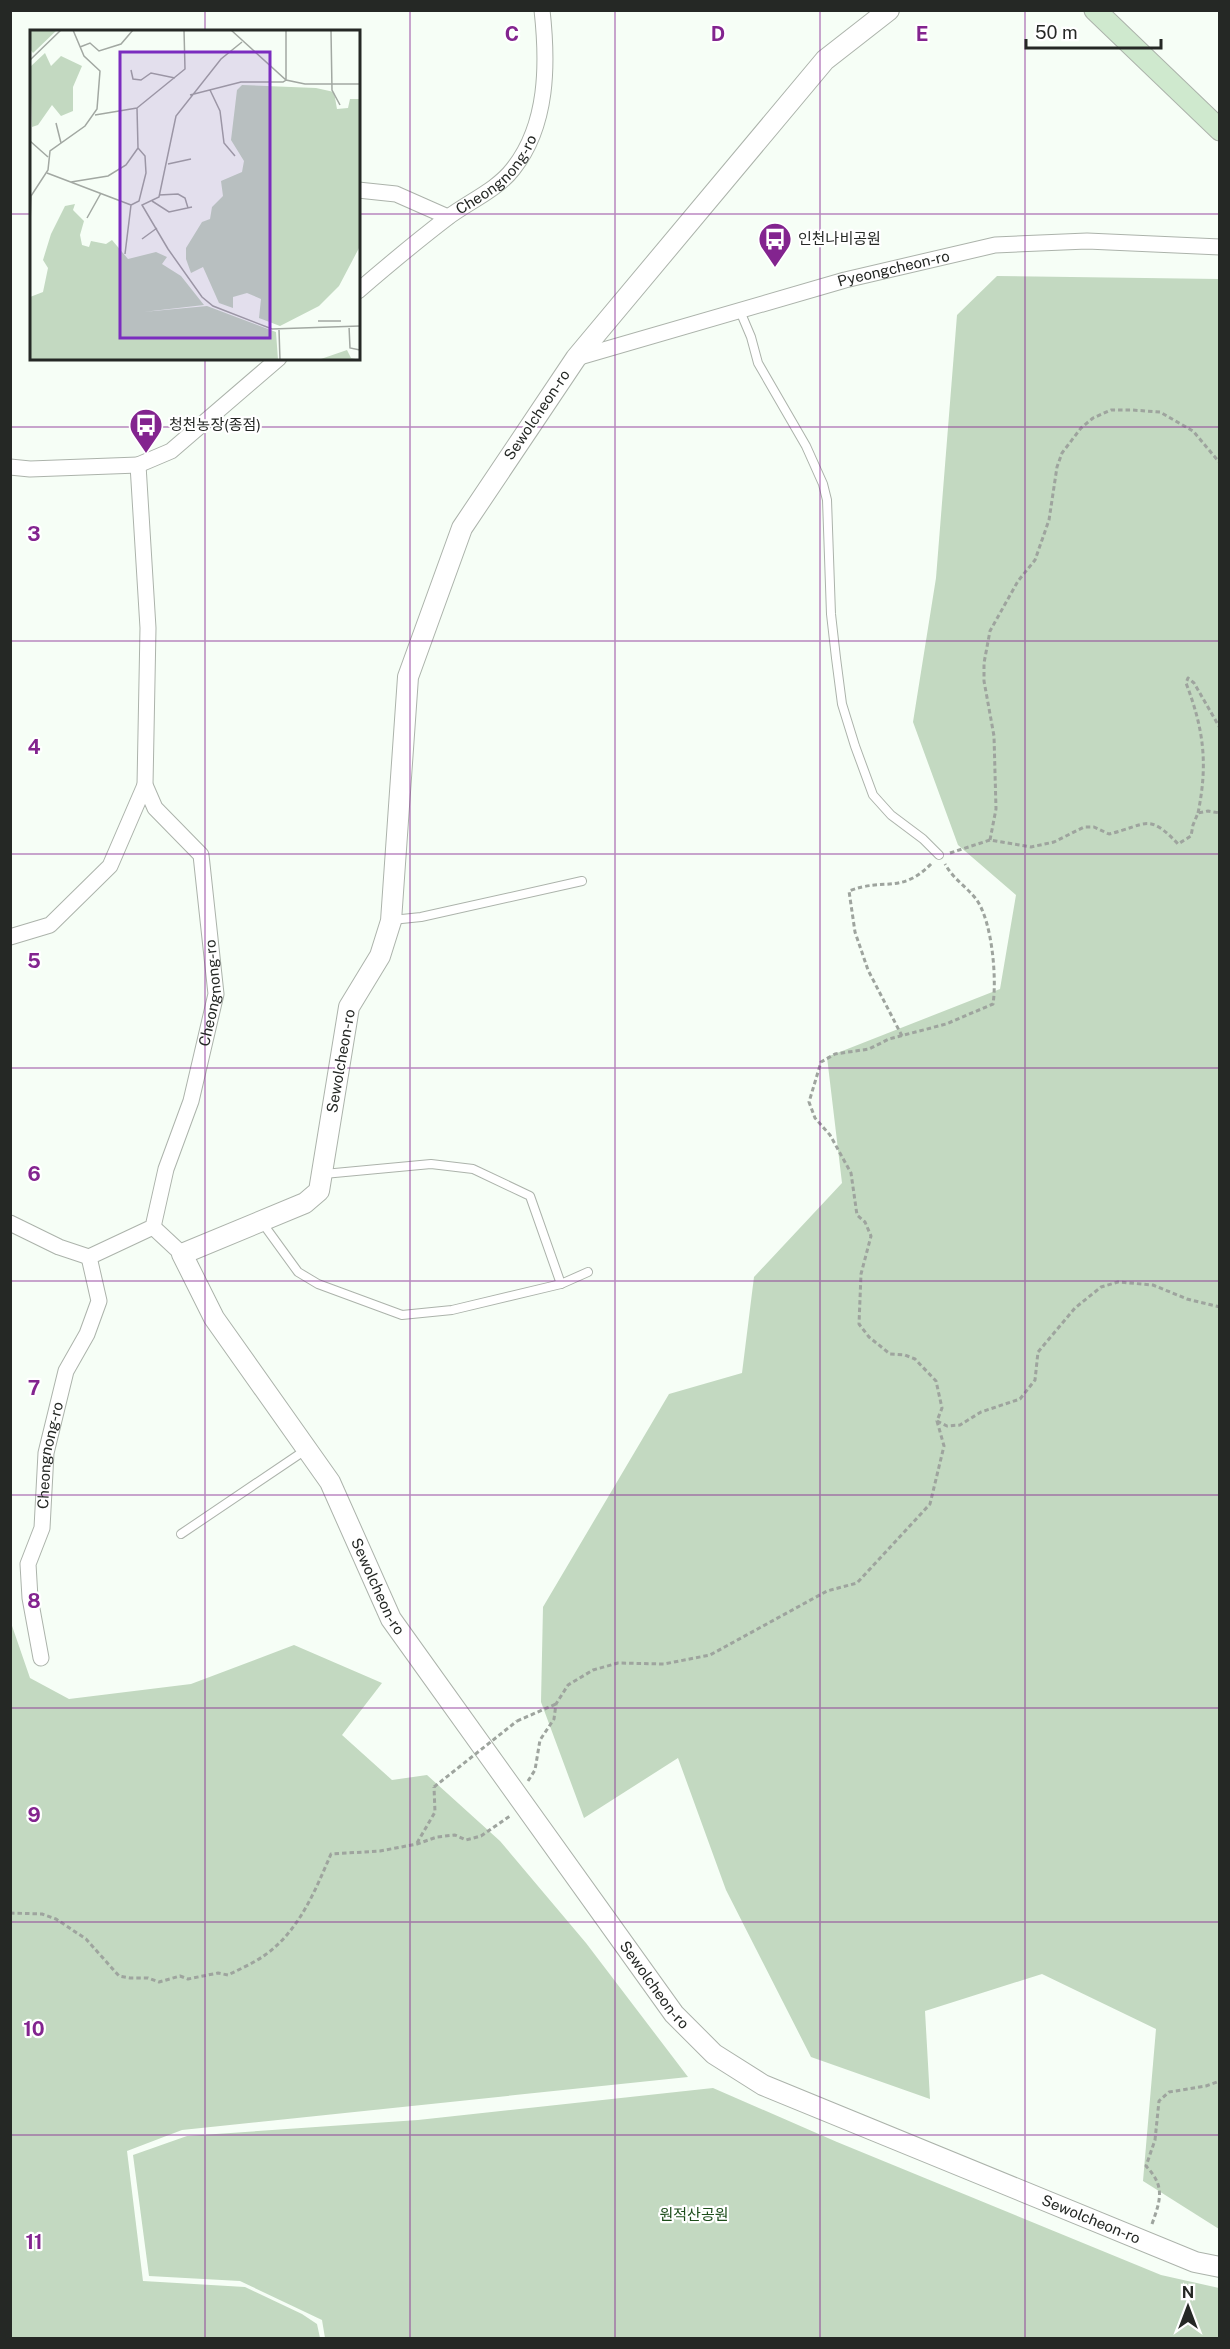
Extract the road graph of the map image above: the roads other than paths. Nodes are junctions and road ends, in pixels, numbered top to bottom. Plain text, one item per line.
1 (542, 10) edge
2 (889, 10) edge
3 (1095, 10) edge
4 (1220, 130) edge
5 (360, 190) edge
6 (448, 217) junction
7 (1220, 247) edge
8 (360, 289) edge
9 (740, 311) junction
10 (576, 358) junction
11 (277, 360) edge
12 (138, 465) junction
13 (10, 467) edge
14 (145, 785) junction
15 (939, 855) road end
16 (582, 882) dead end
17 (391, 921) junction
18 (10, 937) edge
19 (323, 1174) junction
20 (261, 1221) junction
21 (10, 1223) edge
22 (153, 1227) junction
23 (182, 1254) junction
24 (89, 1257) junction
25 (588, 1272) dead end
26 (561, 1284) junction
27 (307, 1449) junction
28 (181, 1534) dead end
29 (41, 1658) dead end
30 (1220, 2267) edge

1 - 6 street, Cheongnong-ro
2 - 10 street, Sewolcheon-ro
3 - 4 main road
5 - 6 street
6 - 8 street, Cheongnong-ro
7 - 9 street, Pyeongcheon-ro
9 - 10 street, Pyeongcheon-ro
9 - 15 lane
10 - 17 street, Sewolcheon-ro
11 - 12 street
12 - 13 street
12 - 14 street, Cheongnong-ro
14 - 18 street
14 - 22 street, Cheongnong-ro
16 - 17 lane
17 - 19 street, Sewolcheon-ro
19 - 20 street, Sewolcheon-ro
19 - 26 lane
20 - 23 street, Sewolcheon-ro
20 - 26 lane
21 - 24 street
22 - 23 street, Sewolcheon-ro
22 - 24 street
23 - 27 street, Sewolcheon-ro
24 - 29 street, Cheongnong-ro
25 - 26 lane
27 - 28 lane
27 - 30 street, Sewolcheon-ro

